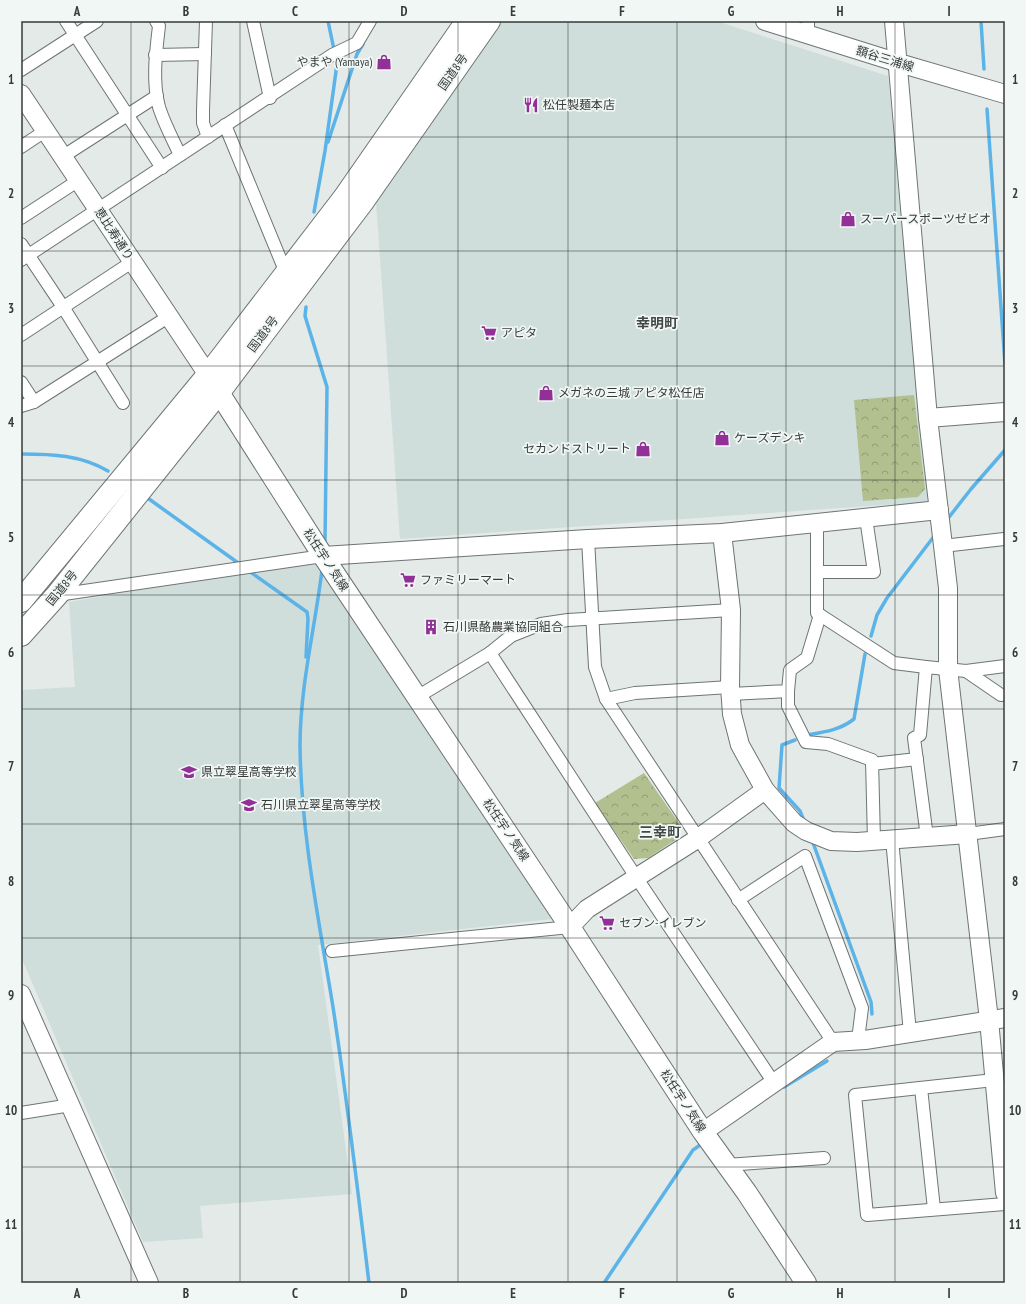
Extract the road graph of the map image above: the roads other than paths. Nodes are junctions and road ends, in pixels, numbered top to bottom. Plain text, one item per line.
1 (66, 21) edge
2 (97, 21) edge
3 (156, 21) edge
4 (206, 21) edge
5 (253, 21) edge
6 (370, 21) edge
7 (467, 21) edge
8 (489, 21) edge
9 (765, 21) edge
10 (894, 21) edge
11 (808, 28) edge
12 (75, 35) junction
13 (205, 54) junction
14 (156, 55) junction
15 (898, 64) junction
16 (21, 70) edge
17 (21, 94) edge
18 (1005, 94) edge
19 (157, 96) junction
20 (270, 98) junction
21 (128, 114) junction
22 (226, 126) junction
23 (45, 131) junction
24 (208, 137) junction
25 (21, 147) edge
26 (180, 155) junction
27 (62, 157) junction
28 (162, 168) junction
29 (78, 180) junction
30 (98, 210) junction
31 (21, 218) edge
32 (21, 244) edge
33 (25, 258) edge
34 (132, 262) junction
35 (286, 272) junction
36 (63, 307) junction
37 (168, 316) junction
38 (21, 335) edge
39 (98, 362) junction
40 (21, 382) edge
41 (213, 383) junction
42 (34, 402) junction
43 (123, 403) dead end
44 (21, 406) edge
45 (1005, 412) edge
46 (928, 418) junction
47 (866, 518) junction
48 (818, 523) junction
49 (941, 527) junction
50 (722, 533) junction
51 (588, 539) junction
52 (1004, 539) edge
53 (323, 556) junction
54 (817, 572) junction
55 (57, 595) junction
56 (21, 601) edge
57 (731, 610) junction
58 (820, 615) junction
59 (593, 619) junction
60 (21, 635) edge
61 (490, 653) junction
62 (1005, 666) edge
63 (926, 667) junction
64 (957, 670) junction
65 (730, 690) junction
66 (788, 691) junction
67 (1001, 695) dead end
68 (417, 697) junction
69 (606, 699) junction
70 (917, 759) junction
71 (872, 764) junction
72 (765, 790) junction
73 (1005, 829) edge
74 (968, 834) junction
75 (927, 837) junction
76 (697, 839) junction
77 (892, 840) junction
78 (874, 841) junction
79 (636, 877) junction
80 (738, 900) junction
81 (570, 927) junction
82 (332, 951) dead end
83 (21, 994) edge
84 (997, 1019) edge
85 (910, 1033) junction
86 (858, 1040) junction
87 (833, 1042) junction
88 (994, 1080) junction
89 (774, 1082) junction
90 (921, 1088) junction
91 (70, 1105) junction
92 (21, 1113) edge
93 (707, 1138) junction
94 (1003, 1156) edge
95 (824, 1158) dead end
96 (727, 1165) junction
97 (1005, 1193) edge
98 (1005, 1204) edge
99 (934, 1209) junction
100 (149, 1283) edge
101 (806, 1283) edge

1 - 12 street
2 - 12 street
3 - 14 street
4 - 13 street
5 - 20 street
6 - 20 street
7 - 35 highway, 国道8号
8 - 41 highway, 国道8号
9 - 11 street, 額谷三浦線
10 - 15 street
11 - 15 street, 額谷三浦線
12 - 16 street
12 - 21 street
13 - 14 street
13 - 24 street
14 - 19 street
15 - 18 street, 額谷三浦線
15 - 46 street
17 - 23 street, 恵比寿通り
19 - 21 street
19 - 26 street
20 - 22 street
21 - 27 street
21 - 28 street
22 - 24 street
22 - 35 street
23 - 25 street
23 - 27 street, 恵比寿通り
24 - 26 street
26 - 28 street
27 - 29 street, 恵比寿通り
28 - 30 street
29 - 30 street, 恵比寿通り
29 - 31 street
30 - 33 street
30 - 34 street, 恵比寿通り
32 - 33 street
33 - 36 street
34 - 36 street
34 - 37 street, 恵比寿通り
35 - 41 highway, 国道8号
36 - 38 street
36 - 39 street
37 - 39 street
37 - 41 street, 恵比寿通り
39 - 42 street
39 - 43 street
40 - 42 street
41 - 53 main road, 松任宇ノ気線
41 - 55 highway, 国道8号
41 - 56 highway, 国道8号
42 - 44 street
45 - 46 street
46 - 49 street
47 - 48 street
47 - 49 street
47 - 54 street
48 - 50 street
48 - 54 street
49 - 52 street
49 - 64 street
50 - 51 street
50 - 57 street
51 - 53 street
51 - 59 street
53 - 55 street
53 - 68 main road, 松任宇ノ気線
54 - 58 street
55 - 60 highway, 国道8号
57 - 59 street
57 - 65 street
58 - 63 street
58 - 66 street
59 - 61 street
59 - 69 street
61 - 68 street
61 - 79 street
62 - 64 street
63 - 64 street
63 - 70 street
64 - 67 street
64 - 74 street
65 - 66 street
65 - 69 street
65 - 72 street
66 - 71 street
68 - 81 main road, 松任宇ノ気線
69 - 76 street
70 - 71 street
70 - 75 street
71 - 78 street
72 - 76 street
72 - 78 street
73 - 74 street
74 - 75 street
74 - 84 street
75 - 77 street
76 - 79 street
76 - 80 street
77 - 78 street
77 - 85 street
79 - 81 street
79 - 89 street
80 - 86 street
80 - 87 street
81 - 82 street
81 - 93 main road, 松任宇ノ気線
83 - 91 street
84 - 85 street
84 - 88 street
85 - 86 street
86 - 87 street
87 - 89 street
88 - 90 street
88 - 94 street
89 - 93 street
90 - 99 street
90 - 99 street
91 - 92 street
91 - 100 street
93 - 96 main road, 松任宇ノ気線
94 - 97 street
95 - 96 street
96 - 101 main road, 松任宇ノ気線
98 - 99 street

